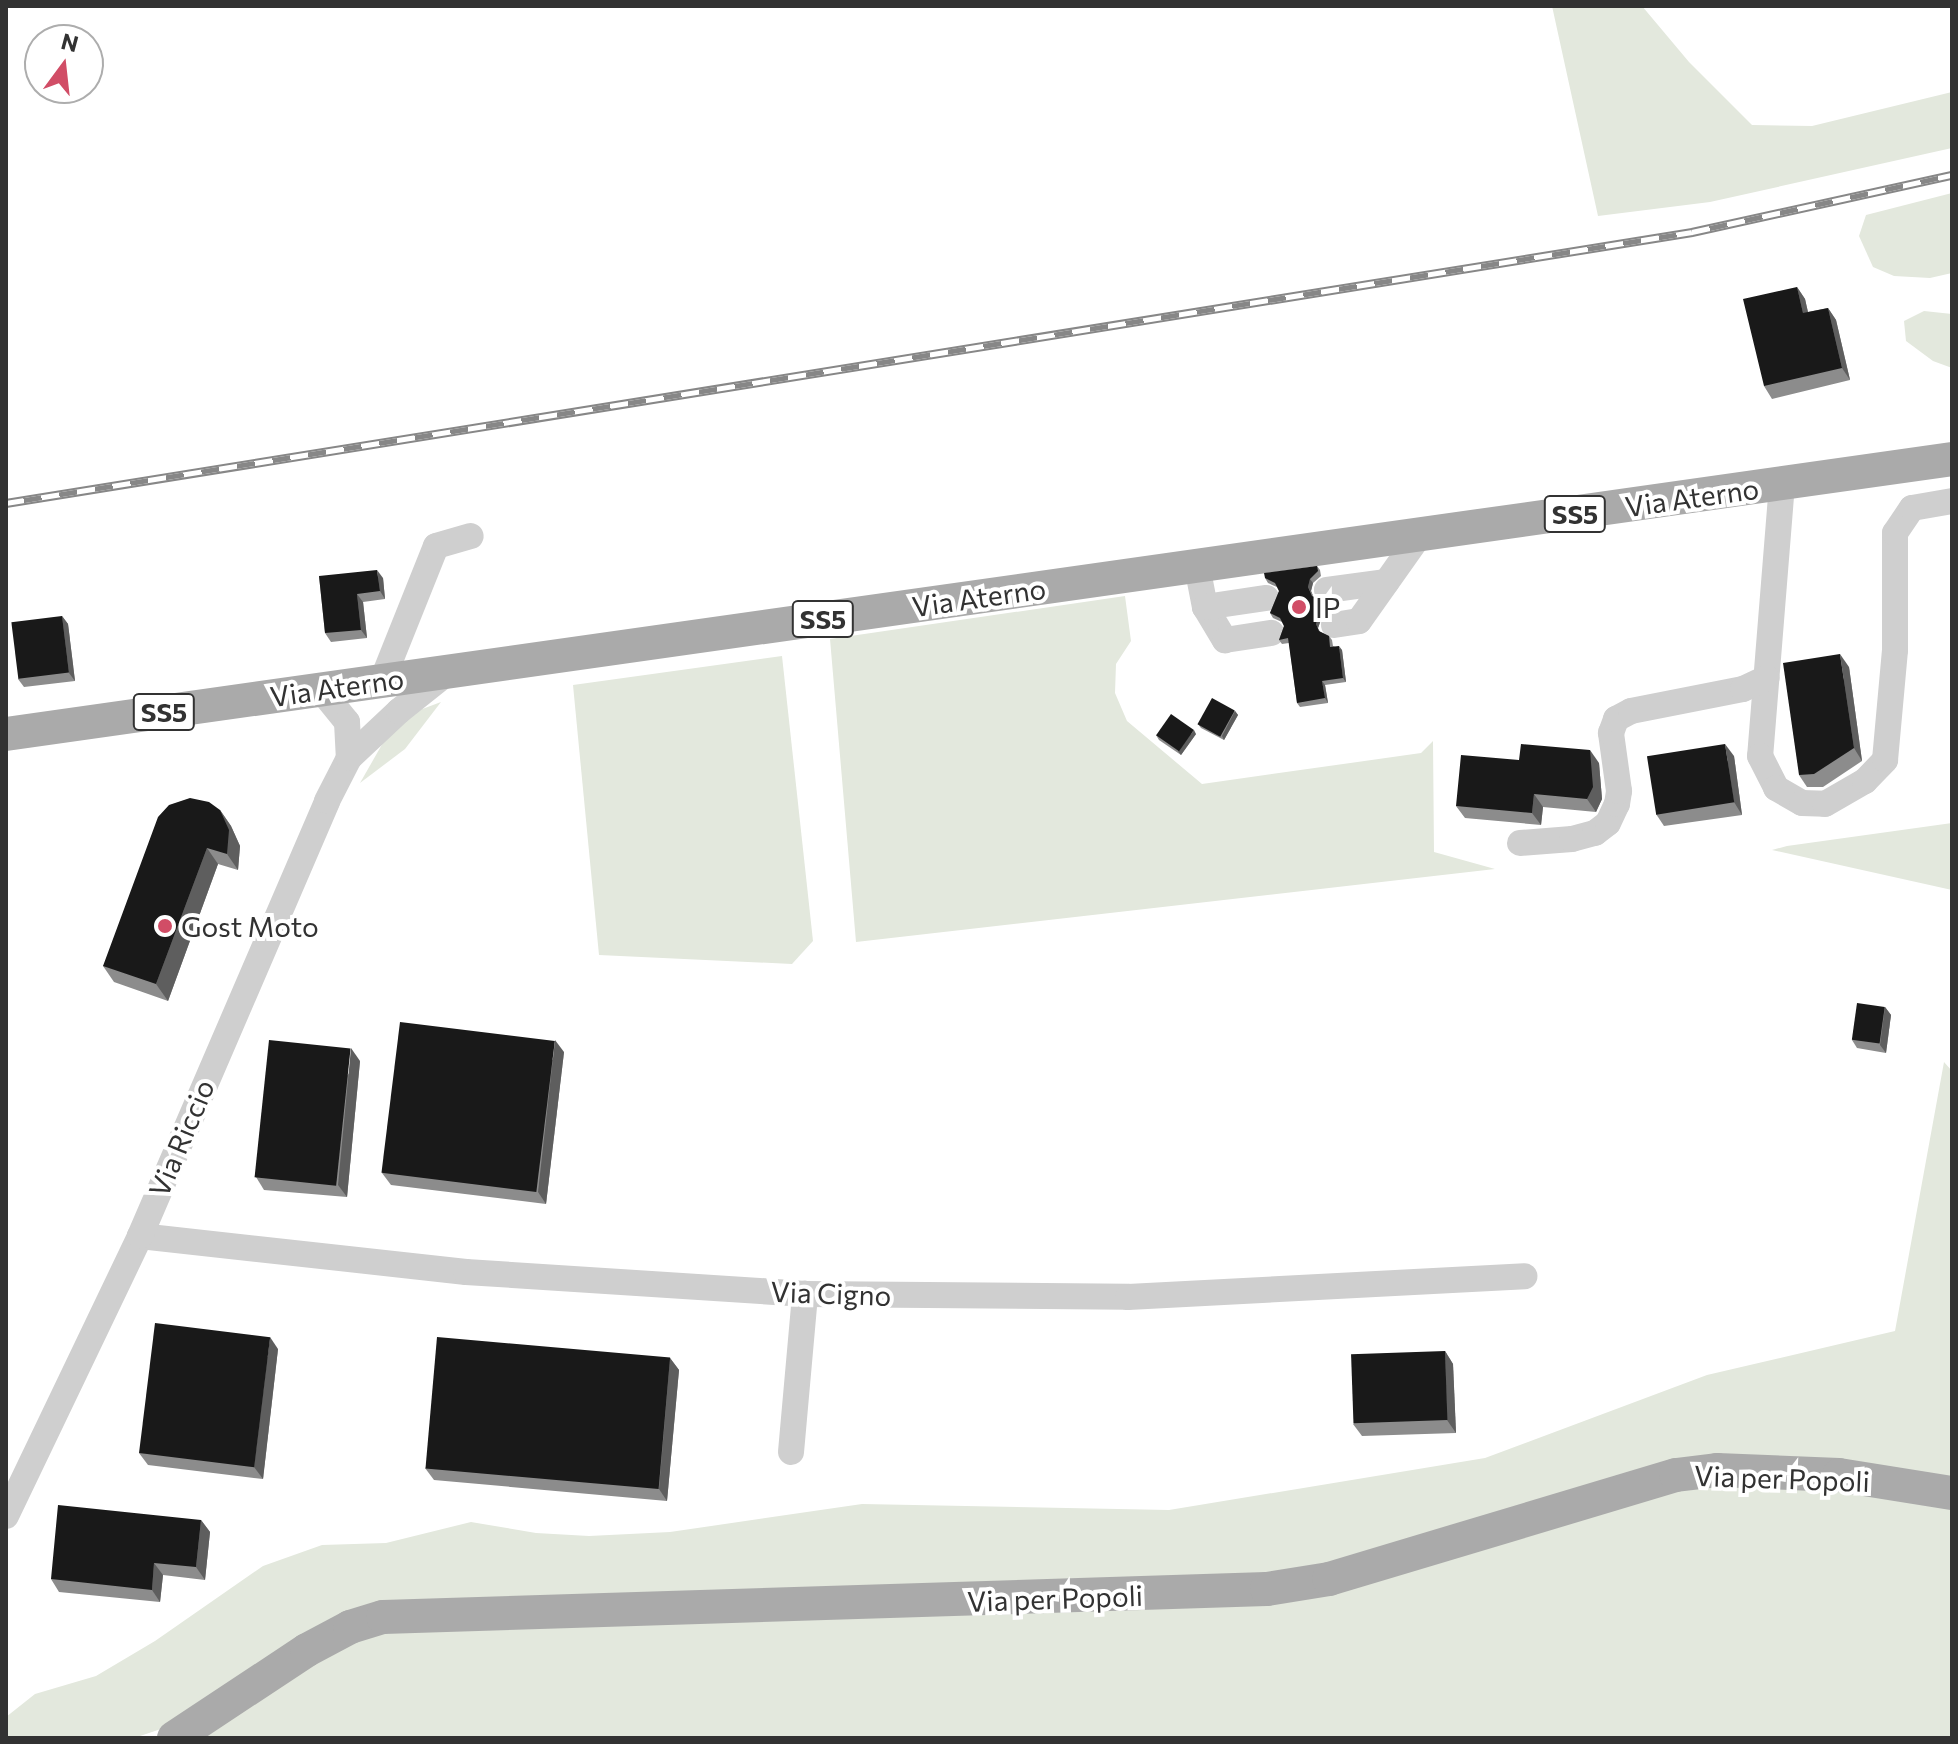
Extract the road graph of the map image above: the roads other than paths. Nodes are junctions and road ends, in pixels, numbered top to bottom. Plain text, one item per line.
1 (1952, 459) edge
2 (1782, 484) junction
3 (1952, 501) edge
4 (1420, 535) junction
5 (471, 536) dead end
6 (1197, 566) junction
7 (1386, 582) junction
8 (1327, 590) dead end
9 (1266, 598) dead end
10 (1205, 607) junction
11 (1334, 625) dead end
12 (1271, 633) dead end
13 (448, 672) junction
14 (1767, 678) junction
15 (382, 681) junction
16 (321, 690) junction
17 (6, 734) edge
18 (349, 758) junction
19 (1520, 843) dead end
20 (140, 1236) junction
21 (1524, 1276) dead end
22 (805, 1294) junction
23 (791, 1452) dead end
24 (1952, 1493) edge
25 (6, 1516) edge
26 (174, 1738) edge

1 - 2 main road, Via Aterno / SS5
2 - 4 main road, Via Aterno / SS5
2 - 14 lane
3 - 14 lane
4 - 6 main road, Via Aterno / SS5
4 - 7 lane
5 - 15 lane
6 - 10 lane
6 - 13 main road, Via Aterno / SS5
7 - 8 lane
7 - 11 lane
9 - 10 lane
10 - 12 lane
13 - 15 main road, Via Aterno / SS5
13 - 18 lane, Via Riccio
14 - 19 lane
15 - 16 main road, Via Aterno / SS5
16 - 17 main road, Via Aterno / SS5
16 - 18 lane
18 - 20 lane, Via Riccio
20 - 22 lane, Via Cigno
20 - 25 lane, Via Riccio
21 - 22 lane, Via Cigno
22 - 23 lane
24 - 26 main road, Via per Popoli

